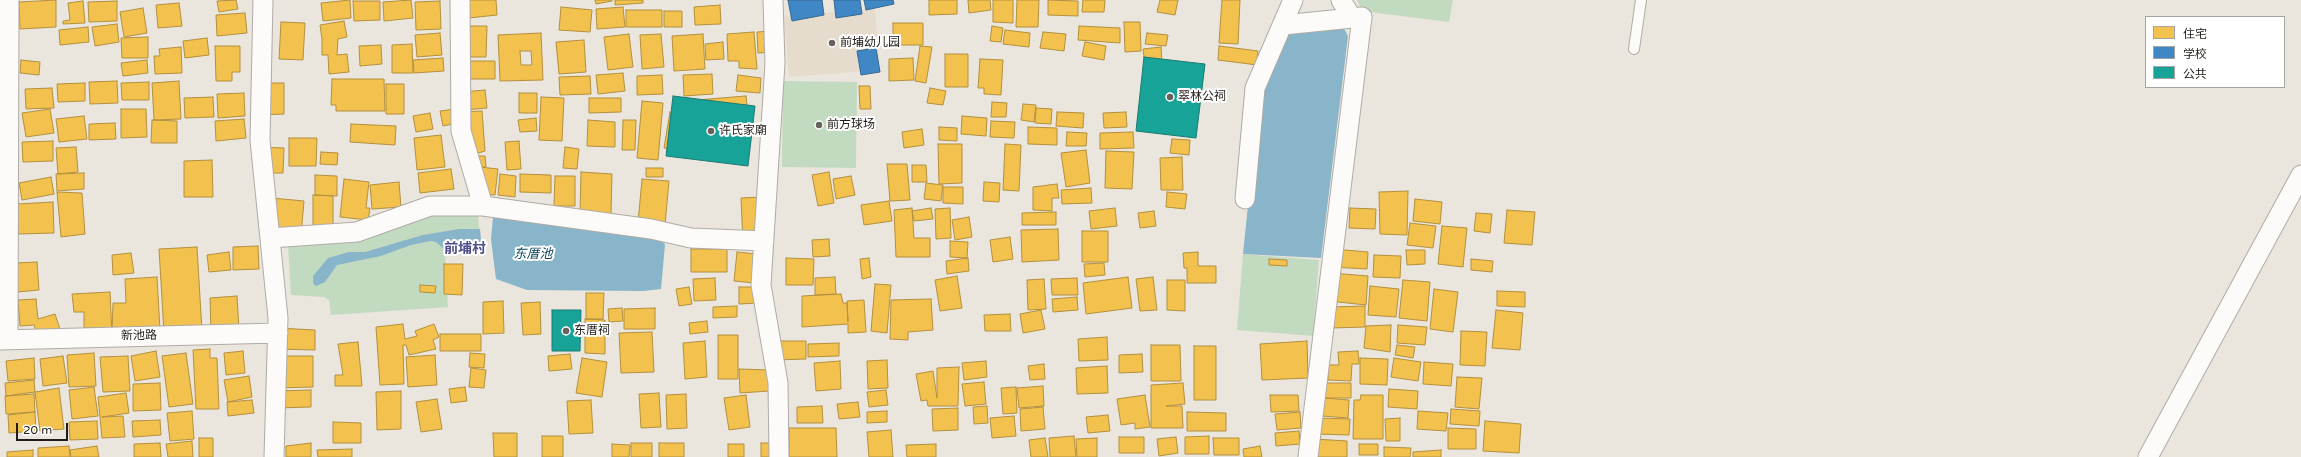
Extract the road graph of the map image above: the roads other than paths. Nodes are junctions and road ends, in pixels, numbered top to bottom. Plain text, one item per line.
1 (9, 0) edge
2 (262, 0) edge
3 (460, 0) edge
4 (773, 0) edge
5 (1293, 0) edge
6 (1641, 0) edge
7 (1283, 25) junction
8 (1634, 49) dead end
9 (0, 82) edge
10 (9, 100) junction
11 (0, 120) edge
12 (2301, 175) edge
13 (1245, 199) dead end
14 (483, 206) junction
15 (270, 238) junction
16 (764, 241) junction
17 (278, 333) junction
18 (4, 340) edge
19 (274, 457) edge
20 (779, 457) edge
21 (1308, 457) edge
22 (2148, 457) edge

1 - 10 street
2 - 15 street
3 - 14 street
4 - 16 street
5 - 7 street
6 - 8 lane
7 - 13 street
7 - 21 street
9 - 10 street
10 - 11 street
10 - 18 street
12 - 22 street
14 - 15 street
14 - 16 street
15 - 17 street
16 - 20 street
17 - 18 street, 新池路
17 - 19 street

